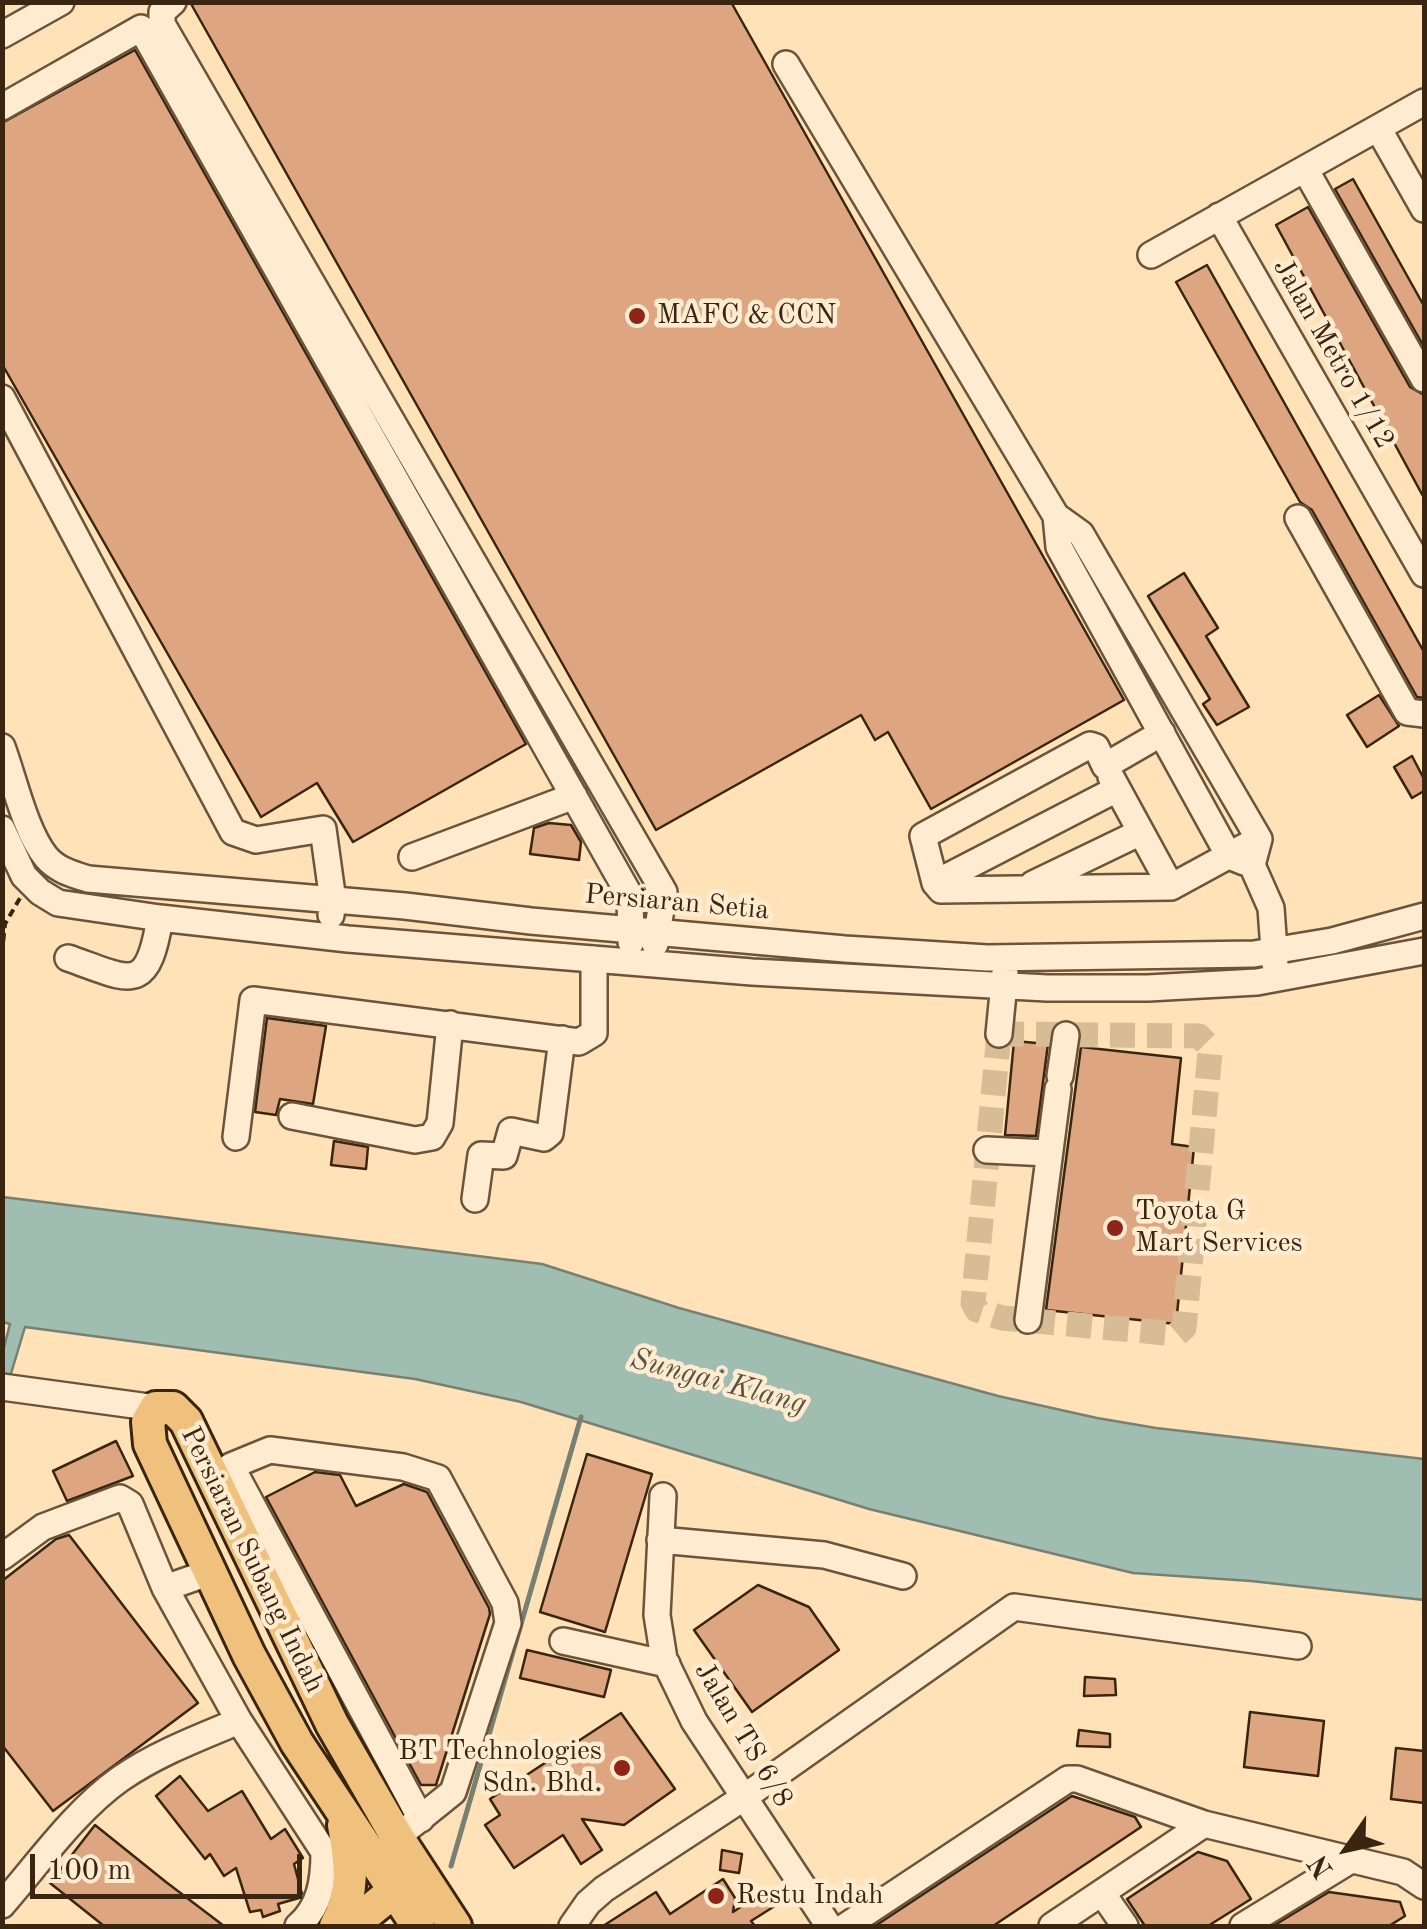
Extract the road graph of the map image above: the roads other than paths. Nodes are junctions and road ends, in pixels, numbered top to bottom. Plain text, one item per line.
1 (61, 2) edge
2 (173, 2) edge
3 (2, 35) edge
4 (786, 64) dead end
5 (1424, 102) edge
6 (2, 106) edge
7 (1378, 128) junction
8 (1305, 169) junction
9 (1424, 209) edge
10 (1219, 216) junction
11 (1151, 255) dead end
12 (1424, 379) edge
13 (2, 398) edge
14 (1056, 516) junction
15 (1298, 518) dead end
16 (1424, 574) edge
17 (1424, 714) edge
18 (1162, 734) junction
19 (2, 747) edge
20 (1111, 778) junction
21 (574, 796) junction
22 (2, 829) edge
23 (1141, 832) junction
24 (412, 857) dead end
25 (1240, 860) junction
26 (54, 864) junction
27 (935, 882) junction
28 (32, 884) junction
29 (1170, 887) junction
30 (1022, 889) junction
31 (334, 900) junction
32 (1424, 916) edge
33 (160, 918) junction
34 (644, 929) junction
35 (328, 936) junction
36 (1274, 950) junction
37 (1424, 951) edge
38 (68, 958) dead end
39 (1006, 958) junction
40 (594, 959) junction
41 (642, 963) junction
42 (1276, 980) junction
43 (1004, 986) junction
44 (450, 1024) junction
45 (998, 1034) tunnel mouth
46 (1066, 1034) dead end
47 (562, 1040) junction
48 (292, 1116) dead end
49 (236, 1137) dead end
50 (987, 1150) dead end
51 (1048, 1154) junction
52 (475, 1199) dead end
53 (1028, 1320) dead end
54 (12, 1388) edge
55 (156, 1408) junction
56 (222, 1472) junction
57 (663, 1496) dead end
58 (660, 1540) junction
59 (2, 1558) edge
60 (211, 1572) junction
61 (904, 1576) dead end
62 (164, 1588) junction
63 (563, 1642) dead end
64 (1298, 1646) dead end
65 (667, 1664) junction
66 (239, 1721) junction
67 (743, 1798) junction
68 (341, 1810) junction
69 (1204, 1824) junction
70 (409, 1828) junction
71 (1354, 1858) junction
72 (1424, 1886) edge
73 (430, 1889) junction
74 (394, 1891) junction
75 (1102, 1893) junction
76 (2, 1905) edge
77 (412, 1924) edge
78 (298, 1926) edge
79 (336, 1926) edge
80 (351, 1926) edge
81 (455, 1926) edge
82 (572, 1926) edge
83 (829, 1926) edge
84 (846, 1926) edge
85 (1052, 1926) edge
86 (1125, 1926) edge
87 (1243, 1926) edge

1 - 3 street
2 - 34 street
4 - 14 street
5 - 7 street
6 - 21 street
7 - 8 street
7 - 9 street
8 - 10 street
8 - 12 street
10 - 11 street
10 - 16 street, Jalan Metro 1/12
13 - 31 street
14 - 18 street
14 - 25 street
15 - 17 street
18 - 20 street
18 - 25 street
19 - 26 street
20 - 23 street
20 - 27 street
20 - 27 street
21 - 24 street
21 - 34 street
22 - 28 street
23 - 29 street
23 - 30 street
25 - 29 street
25 - 36 street
26 - 28 street
26 - 31 street, Persiaran Setia
27 - 30 street
28 - 33 street
29 - 30 street
31 - 34 street, Persiaran Setia
31 - 35 street
32 - 36 street, Persiaran Setia
33 - 35 street
33 - 38 street
34 - 39 street, Persiaran Setia
34 - 41 street
35 - 40 street
36 - 39 street, Persiaran Setia
36 - 42 street
37 - 42 street
39 - 43 street
40 - 41 street
40 - 47 street
41 - 43 street
42 - 43 street
43 - 45 street
44 - 47 street
44 - 48 street
44 - 49 street
46 - 51 street
47 - 52 street
50 - 51 street
51 - 53 street
54 - 55 street
55 - 56 main road, Persiaran Subang Indah
55 - 60 main road, Persiaran Subang Indah
56 - 70 main road, Persiaran Subang Indah
56 - 70 street
57 - 58 street, Jalan TS 6/8
58 - 61 street
58 - 65 street, Jalan TS 6/8
59 - 62 street
60 - 62 street
60 - 68 main road, Persiaran Subang Indah
62 - 66 street
63 - 65 street
64 - 67 street
65 - 67 street, Jalan TS 6/8
66 - 76 street
66 - 78 street
67 - 82 street
67 - 83 street, Jalan TS 6/8
68 - 74 main road, Persiaran Subang Indah
68 - 79 main road
69 - 71 street
69 - 75 street
69 - 84 street
70 - 73 main road, Persiaran Subang Indah
71 - 72 street
71 - 87 street
73 - 74 main road
73 - 77 main road
73 - 81 main road, Persiaran Subang Indah
74 - 77 main road, Persiaran Subang Indah
74 - 80 main road
75 - 85 street
75 - 86 street

